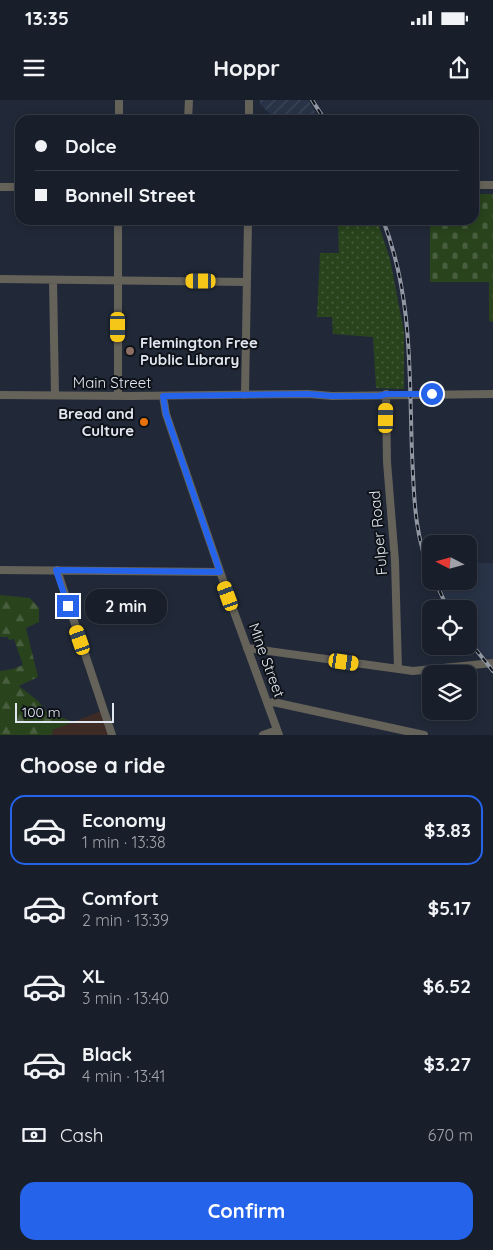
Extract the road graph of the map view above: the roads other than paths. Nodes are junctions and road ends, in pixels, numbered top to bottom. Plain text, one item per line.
1 (119, 100) edge
2 (189, 100) edge
3 (249, 100) edge
4 (119, 115) edge
5 (188, 115) edge
6 (249, 115) edge
7 (493, 185) edge
8 (479, 186) edge
9 (0, 187) edge
10 (15, 187) edge
11 (118, 225) edge
12 (248, 225) edge
13 (0, 279) edge
14 (54, 280) junction
15 (118, 281) junction
16 (246, 282) junction
17 (386, 394) junction
18 (493, 394) edge
19 (0, 395) edge
20 (55, 395) junction
21 (118, 396) junction
22 (163, 396) junction
23 (245, 396) junction
24 (0, 570) edge
25 (56, 570) junction
26 (220, 572) junction
27 (247, 648) junction
28 (493, 662) edge
29 (398, 669) junction
30 (268, 704) junction
31 (278, 732) edge
32 (112, 735) edge
33 (263, 735) edge
34 (424, 735) edge

1 - 4 street
2 - 5 street
3 - 6 street
7 - 8 street
9 - 10 street
11 - 15 street
12 - 16 street
13 - 14 street
14 - 15 street
14 - 20 street
15 - 16 street
15 - 21 street
16 - 23 street
17 - 18 street, Main Street
17 - 23 street, Main Street
17 - 29 street, Fulper Road
19 - 20 street, Main Street
20 - 21 street, Main Street
21 - 22 street, Main Street
22 - 23 street, Main Street
22 - 26 street, Mine Street
24 - 25 street
25 - 26 street
25 - 32 street
26 - 27 street, Mine Street
27 - 29 street
27 - 30 street, Mine Street
28 - 29 street
30 - 31 street, Mine Street
30 - 34 street
31 - 33 street

